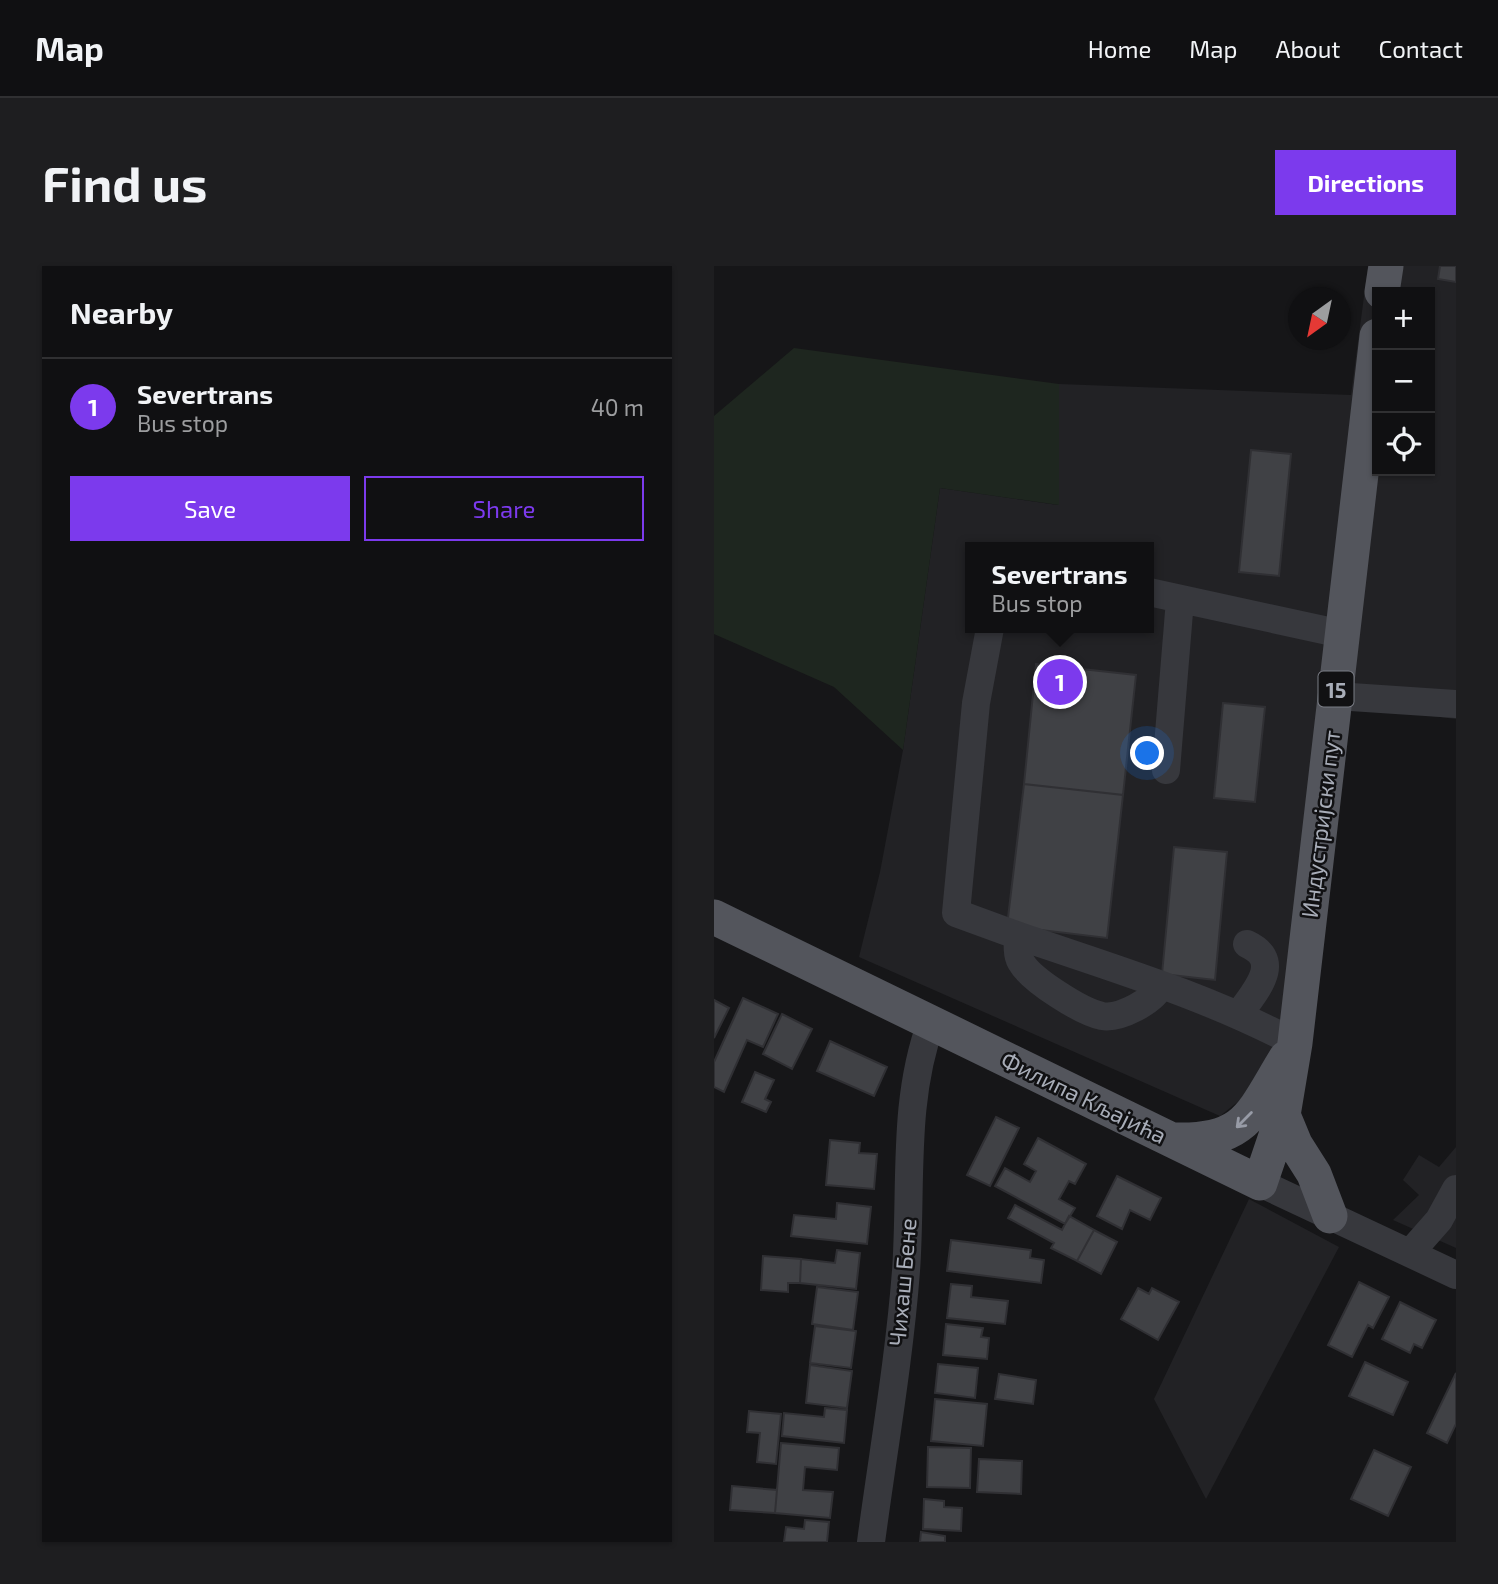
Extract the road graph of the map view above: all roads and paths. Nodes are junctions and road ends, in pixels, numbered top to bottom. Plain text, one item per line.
1 (1385, 266) edge
2 (1383, 287) edge
3 (1375, 350) edge
4 (1154, 593) edge
5 (1180, 600) junction
6 (989, 633) edge
7 (1342, 634) junction
8 (1336, 696) junction
9 (1456, 704) edge
10 (1166, 770) dead end
11 (714, 917) edge
12 (1019, 936) junction
13 (1247, 944) dead end
14 (1161, 985) junction
15 (1240, 1013) junction
16 (932, 1023) junction
17 (1294, 1043) junction
18 (1283, 1115) junction
19 (1171, 1140) junction
20 (1260, 1183) junction
21 (1456, 1189) edge
22 (1330, 1216) junction
23 (1445, 1229) edge
24 (1410, 1253) junction
25 (1456, 1275) edge
26 (871, 1542) edge

1 - 2 main road
3 - 7 main road, Индустријски пут / 15
4 - 5 street
5 - 7 street
5 - 10 street
6 - 12 street
7 - 8 main road, Индустријски пут / 15
8 - 9 street
8 - 17 main road, Индустријски пут / 15
11 - 16 main road, Филипа Кљајића
12 - 14 street
12 - 14 street
13 - 15 street
14 - 15 street
15 - 17 street
16 - 19 main road, Филипа Кљајића
16 - 26 street, Чихаш Бене
17 - 18 main road, Индустријски пут / 15
17 -> 19 main road
18 - 20 main road, Индустријски пут / 15
18 - 22 main road
19 - 20 main road, Филипа Кљајића
20 - 22 street, Филипа Кљајића
21 - 23 street
22 - 24 street, Филипа Кљајића
23 - 24 street
24 - 25 street, Филипа Кљајића

